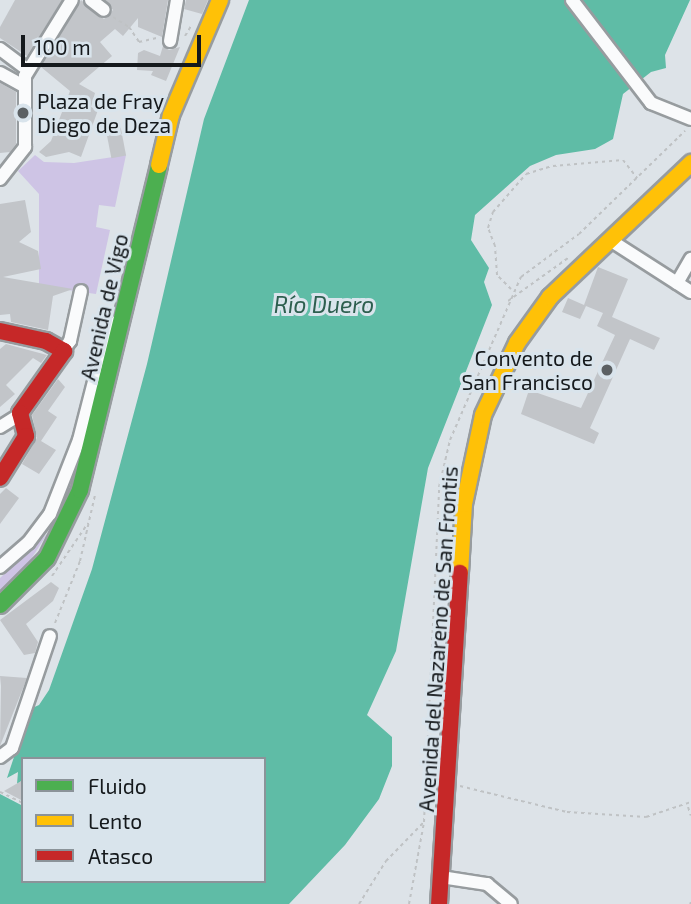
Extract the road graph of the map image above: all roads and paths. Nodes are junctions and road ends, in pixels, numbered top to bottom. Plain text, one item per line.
1 (72, 0) edge
2 (91, 0) edge
3 (177, 0) edge
4 (219, 0) edge
5 (572, 0) edge
6 (104, 10) joint
7 (211, 20) junction
8 (170, 41) junction
9 (1, 52) edge
10 (31, 66) junction
11 (1, 74) edge
12 (23, 86) junction
13 (691, 119) edge
14 (691, 126) edge
15 (691, 163) edge
16 (0, 179) edge
17 (638, 179) junction
18 (610, 240) junction
19 (573, 257) dead end
20 (691, 259) edge
21 (677, 283) junction
22 (512, 289) junction
23 (82, 291) dead end
24 (691, 292) edge
25 (508, 301) junction
26 (124, 316) junction
27 (0, 331) edge
28 (64, 349) junction
29 (19, 415) junction
30 (0, 427) edge
31 (0, 478) edge
32 (89, 522) dead end
33 (62, 564) dead end
34 (0, 567) edge
35 (0, 605) edge
36 (50, 636) dead end
37 (0, 757) edge
38 (449, 784) junction
39 (0, 792) edge
40 (21, 802) edge
41 (691, 802) edge
42 (688, 806) junction
43 (691, 816) edge
44 (424, 822) junction
45 (441, 877) junction
46 (359, 904) edge
47 (410, 904) edge
48 (439, 904) edge
49 (511, 904) edge

1 - 10 street
2 - 6 street
3 - 8 street
4 - 7 street, Avenida de Vigo
5 - 13 street
6 - 8 path
7 - 8 path
7 - 26 street, Avenida de Vigo
9 - 10 street
10 - 12 street
11 - 12 street
12 - 16 street
14 - 17 path
15 - 18 street, Avenida del Nazareno de San Frontis
17 - 22 path
17 - 22 path
18 - 21 street
18 - 38 street, Avenida del Nazareno de San Frontis
19 - 25 path
20 - 21 street
21 - 24 street
22 - 25 path
23 - 28 street
25 - 44 path
26 - 34 street
26 - 35 street, Avenida de Vigo
27 - 28 street
28 - 29 street
29 - 30 street
29 - 31 street
32 - 33 path
36 - 37 street
38 - 42 path
38 - 45 street, Avenida del Nazareno de San Frontis
39 - 40 path
41 - 42 path
42 - 43 path
44 - 46 path
44 - 47 path
45 - 48 street, Avenida del Nazareno de San Frontis
45 - 49 street

